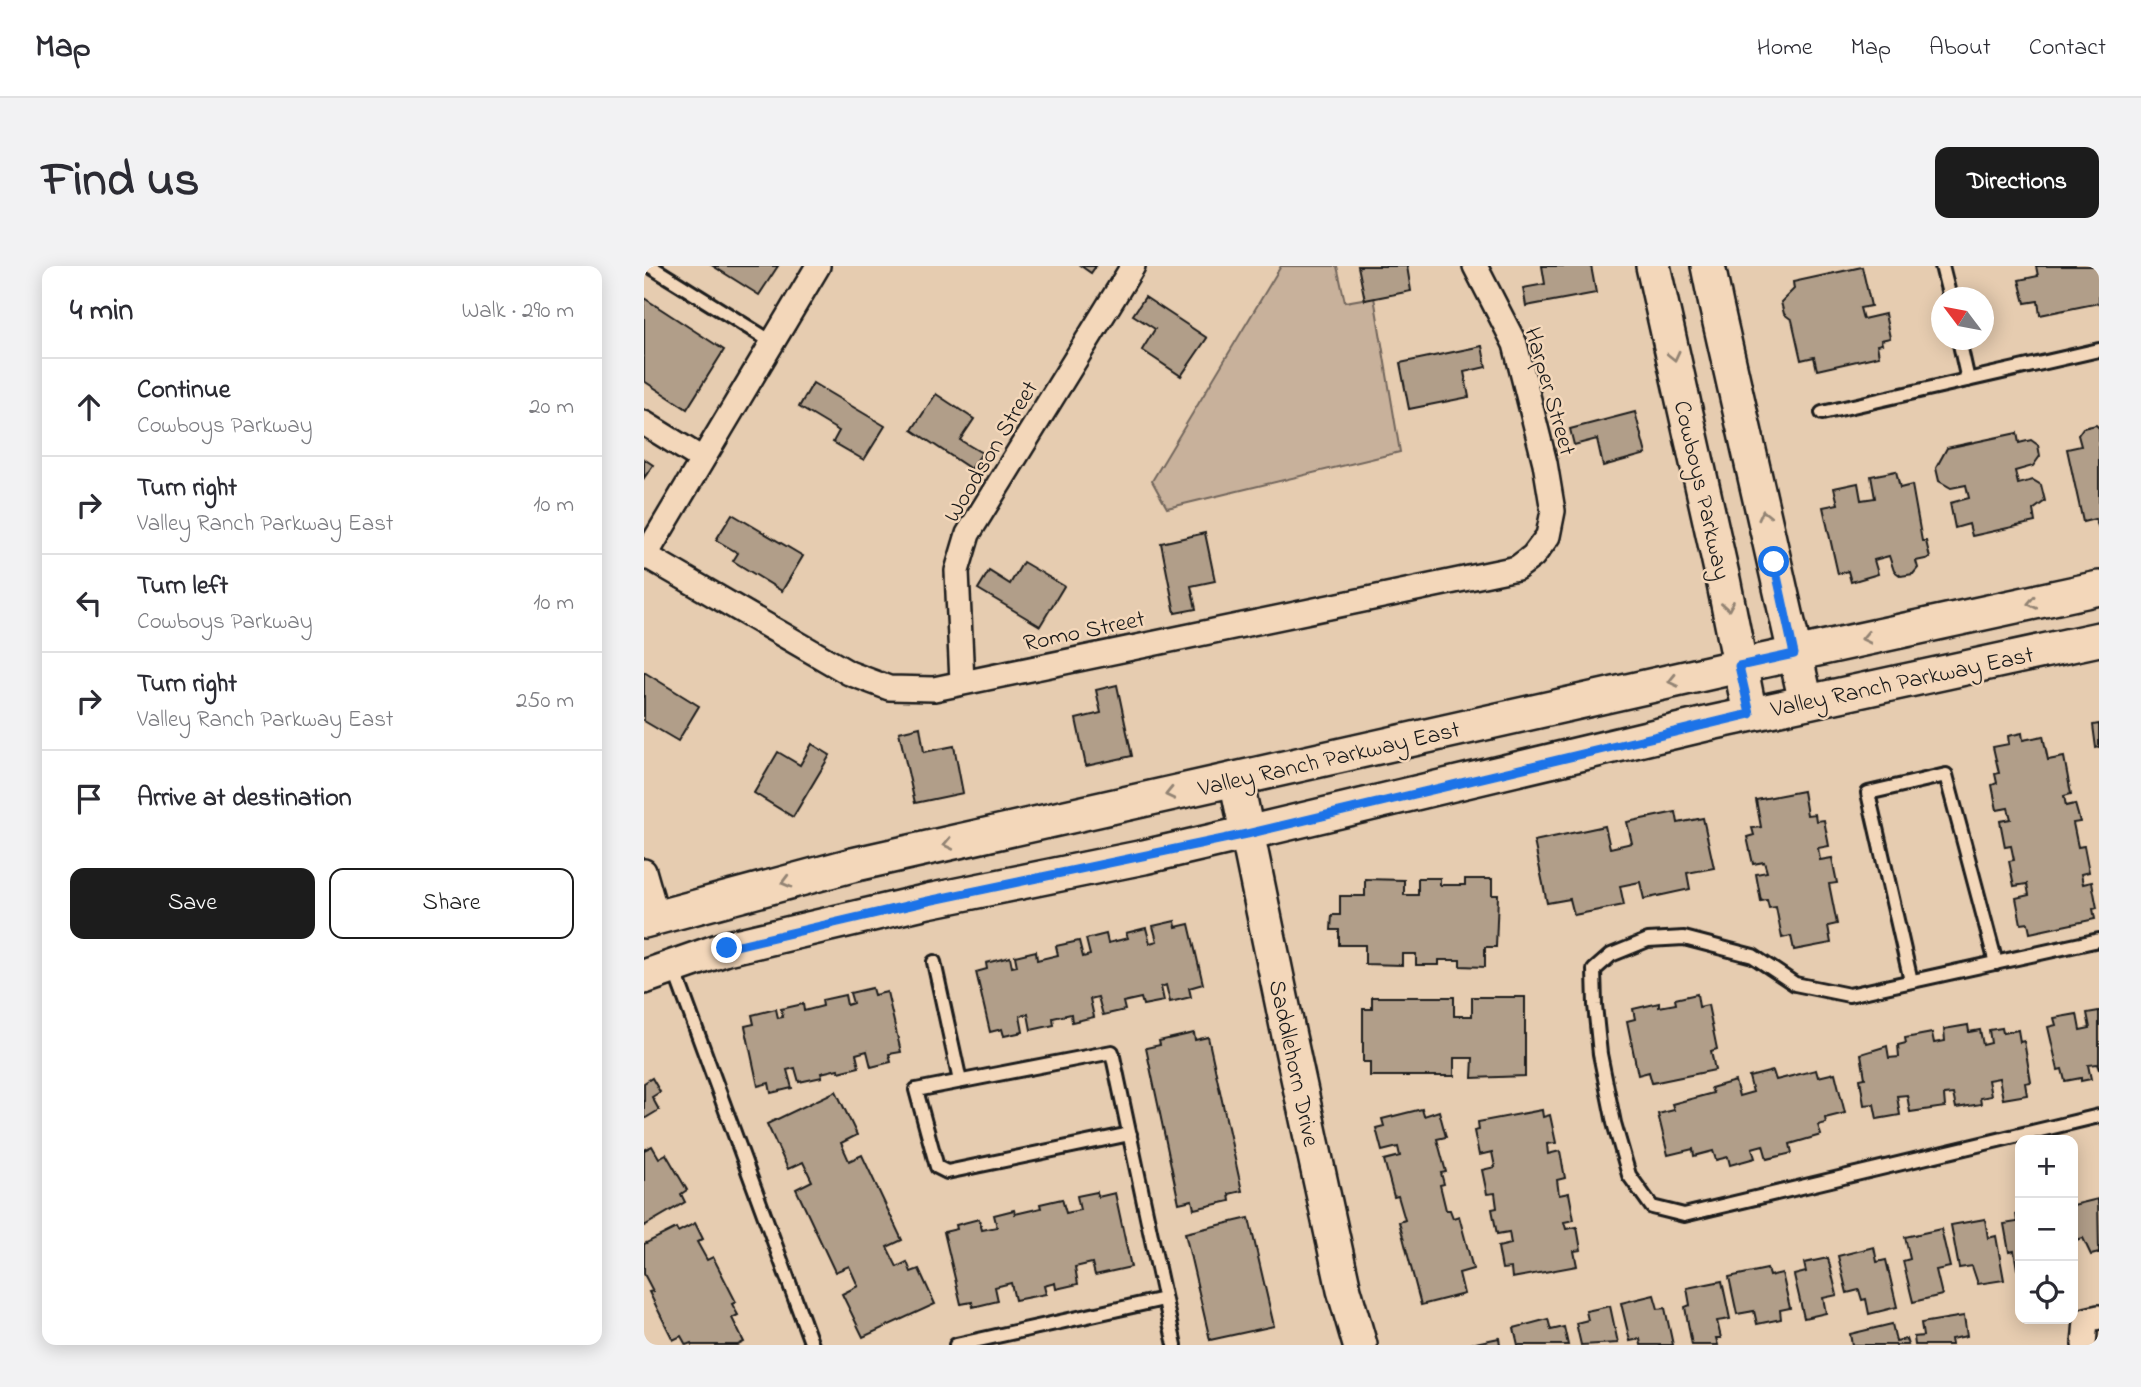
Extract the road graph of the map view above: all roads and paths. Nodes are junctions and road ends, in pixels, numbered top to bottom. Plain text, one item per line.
1 (650, 266) edge
2 (818, 266) edge
3 (1133, 266) edge
4 (1475, 266) edge
5 (1653, 266) edge
6 (1709, 266) edge
7 (1942, 266) edge
8 (1947, 287) edge
9 (1716, 305) junction
10 (1666, 322) junction
11 (772, 342) junction
12 (1961, 350) edge
13 (2099, 350) edge
14 (1968, 380) junction
15 (1822, 413) dead end
16 (644, 423) edge
17 (702, 459) junction
18 (1548, 536) joint
19 (645, 557) edge
20 (2099, 588) edge
21 (2099, 639) edge
22 (1794, 654) junction
23 (1739, 666) junction
24 (962, 682) junction
25 (1806, 702) junction
26 (1750, 714) junction
27 (1236, 779) junction
28 (1247, 834) junction
29 (644, 871) edge
30 (650, 918) edge
31 (2099, 940) edge
32 (934, 962) dead end
33 (1996, 963) junction
34 (658, 971) edge
35 (1911, 981) junction
36 (960, 1081) junction
37 (2099, 1116) edge
38 (1130, 1134) junction
39 (1164, 1299) junction
40 (2099, 1317) edge
41 (812, 1345) edge
42 (956, 1345) edge
43 (1175, 1345) edge
44 (1360, 1345) edge
45 (2084, 1345) edge

1 - 11 lane
2 - 11 street
3 - 24 street, Woodson Street
4 - 18 street, Harper Street
5 - 10 main road, Cowboys Parkway
6 - 9 main road
7 - 8 lane
9 - 10 main road
22 -> 9 main road
10 -> 23 main road, Cowboys Parkway
11 - 17 street
12 - 14 lane
13 - 14 lane
14 - 15 lane
16 - 17 street
17 - 19 street
18 - 24 street, Romo Street
19 - 24 street, Romo Street
20 -> 22 main road, Valley Ranch Parkway East
21 - 25 main road, Valley Ranch Parkway East
22 - 23 main road, Valley Ranch Parkway East
22 - 25 main road
23 - 26 main road, Cowboys Parkway
23 -> 27 main road, Valley Ranch Parkway East
25 - 26 main road, Valley Ranch Parkway East
26 - 28 main road, Valley Ranch Parkway East
27 - 28 main road, Saddlehorn Drive
27 -> 30 main road, Valley Ranch Parkway East
28 - 34 main road, Valley Ranch Parkway East
28 - 44 main road, Saddlehorn Drive
29 - 30 street
30 - 34 main road
31 - 33 lane
32 - 36 lane
33 - 35 lane
33 - 35 lane
34 - 41 lane
35 - 37 lane
36 - 38 lane
36 - 38 lane
38 - 39 lane
39 - 42 lane
39 - 43 lane
40 - 45 street

